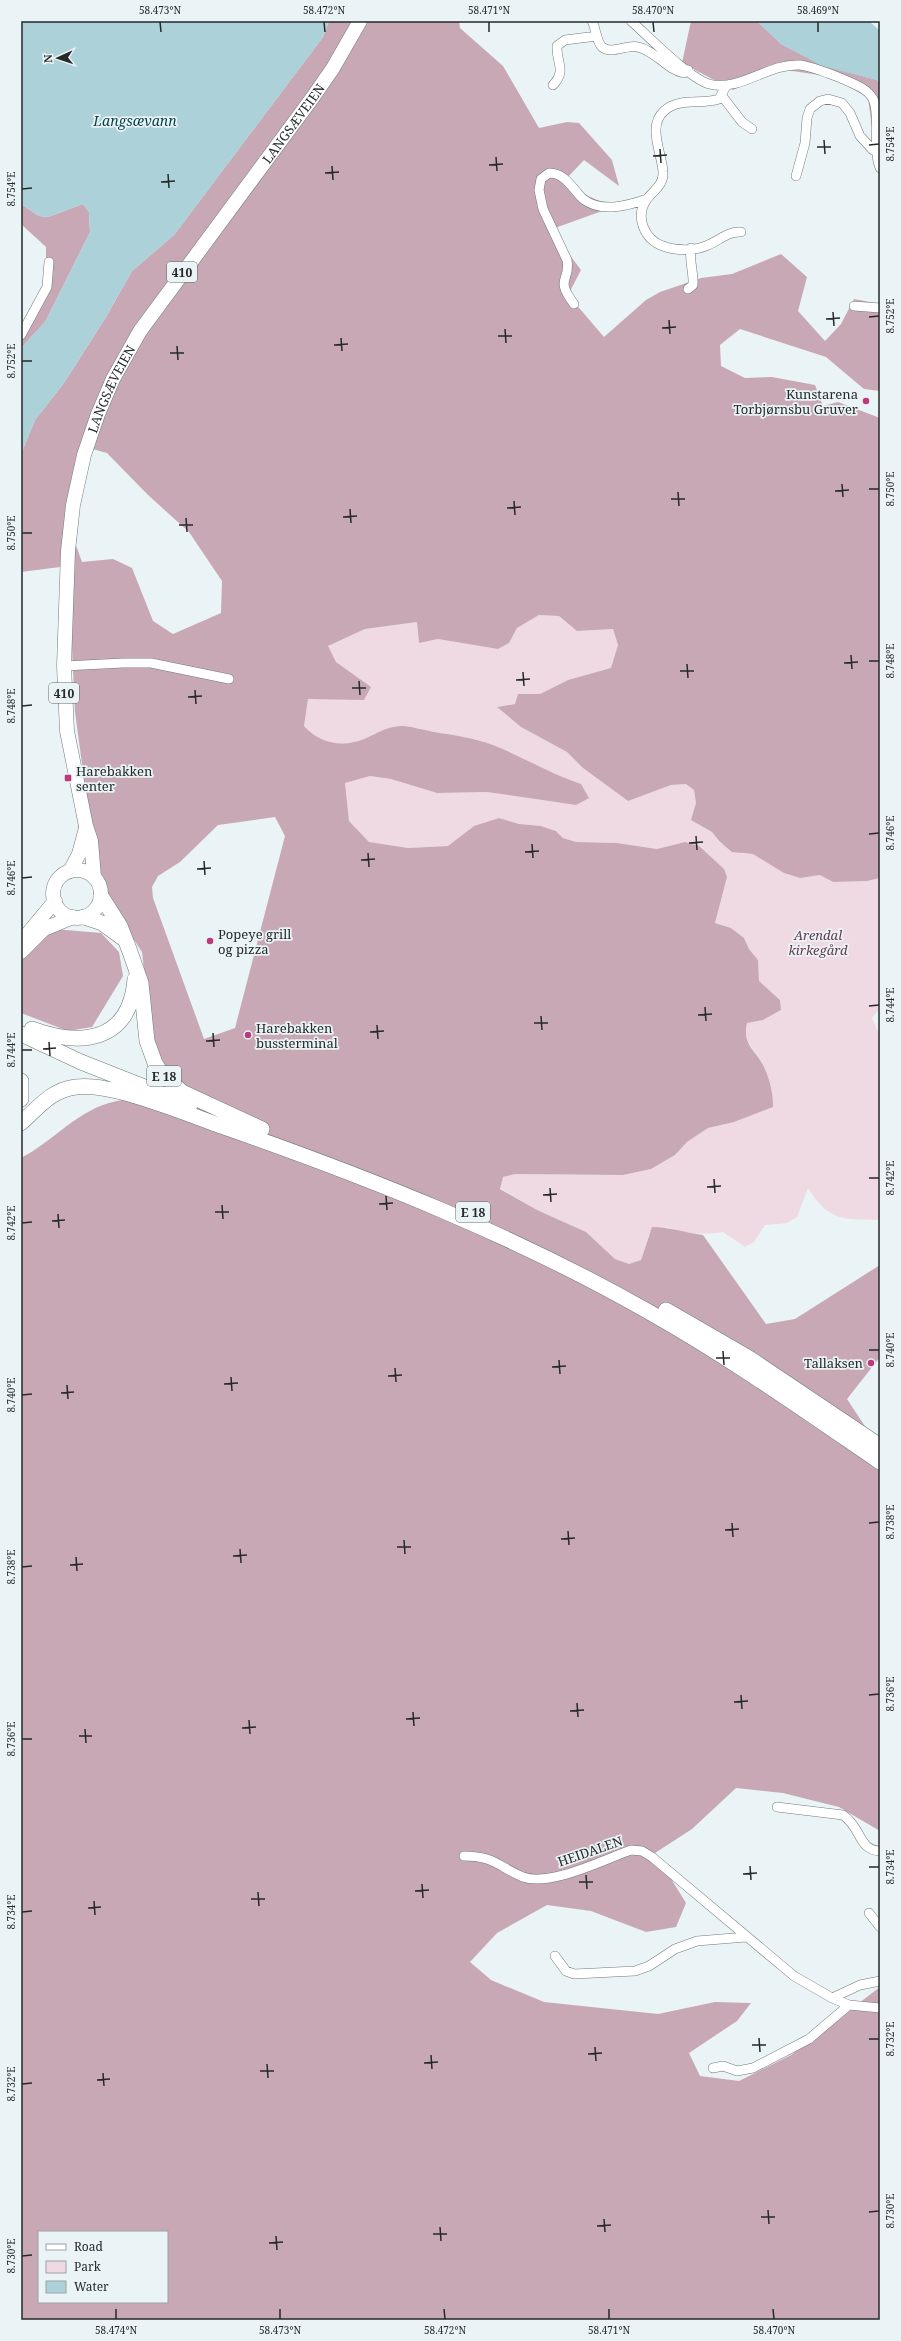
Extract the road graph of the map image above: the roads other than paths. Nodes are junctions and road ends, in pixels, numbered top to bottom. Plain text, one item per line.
1 (360, 21) edge
2 (592, 21) edge
3 (631, 21) edge
4 (598, 36) junction
5 (688, 70) junction
6 (553, 85) dead end
7 (726, 86) junction
8 (722, 96) junction
9 (752, 129) dead end
10 (876, 149) junction
11 (880, 168) edge
12 (796, 176) dead end
13 (647, 200) junction
14 (741, 232) dead end
15 (691, 248) junction
16 (49, 262) dead end
17 (688, 289) dead end
18 (574, 304) dead end
19 (854, 306) dead end
20 (880, 308) edge
21 (21, 335) edge
22 (64, 666) junction
23 (228, 679) dead end
24 (86, 826) junction
25 (70, 871) junction
26 (94, 877) junction
27 (101, 896) junction
28 (55, 901) junction
29 (78, 917) junction
30 (124, 939) junction
31 (21, 942) edge
32 (21, 952) edge
33 (135, 970) junction
34 (21, 1025) edge
35 (21, 1034) edge
36 (21, 1041) edge
37 (21, 1081) edge
38 (21, 1099) edge
39 (183, 1112) junction
40 (21, 1123) edge
41 (262, 1129) junction
42 (880, 1446) edge
43 (880, 1462) edge
44 (777, 1807) dead end
45 (880, 1851) edge
46 (464, 1856) dead end
47 (869, 1913) dead end
48 (880, 1928) edge
49 (746, 1937) junction
50 (555, 1956) dead end
51 (880, 1981) edge
52 (832, 1998) junction
53 (849, 2005) junction
54 (880, 2008) edge
55 (712, 2068) dead end

1 - 22 main road, LANGSÆVEIEN / 410
2 - 4 street
3 - 5 street
4 - 5 street
4 - 6 street
5 - 7 street
7 - 8 street
7 - 10 street
8 - 9 street
8 - 13 street
10 - 11 street
10 - 12 street
13 - 15 street
13 - 18 street
14 - 15 street
15 - 17 street
16 - 21 street
19 - 20 street
22 - 23 street
22 - 24 main road, LANGSÆVEIEN / 410
24 - 25 main road, LANGSÆVEIEN / 410
24 - 26 main road, LANGSÆVEIEN / 410
25 - 26 main road
25 - 28 main road, 410
26 - 27 main road, 410
27 - 29 main road
27 - 30 highway, E 18
28 - 29 main road
28 - 31 main road
29 - 30 highway
29 - 32 main road
30 - 33 highway, E 18
33 - 34 highway, E 18
33 - 41 highway, E 18
35 - 41 highway, E 18
36 - 39 highway, E 18
37 - 38 highway
39 - 40 highway, E 18
39 - 43 highway, E 18
41 - 42 highway, E 18
44 - 45 street
46 - 49 street, HEIDALEN
47 - 48 street
49 - 50 street
49 - 52 street, HEIDALEN
51 - 52 street
52 - 53 street, HEIDALEN
53 - 54 street, HEIDALEN
53 - 55 street

